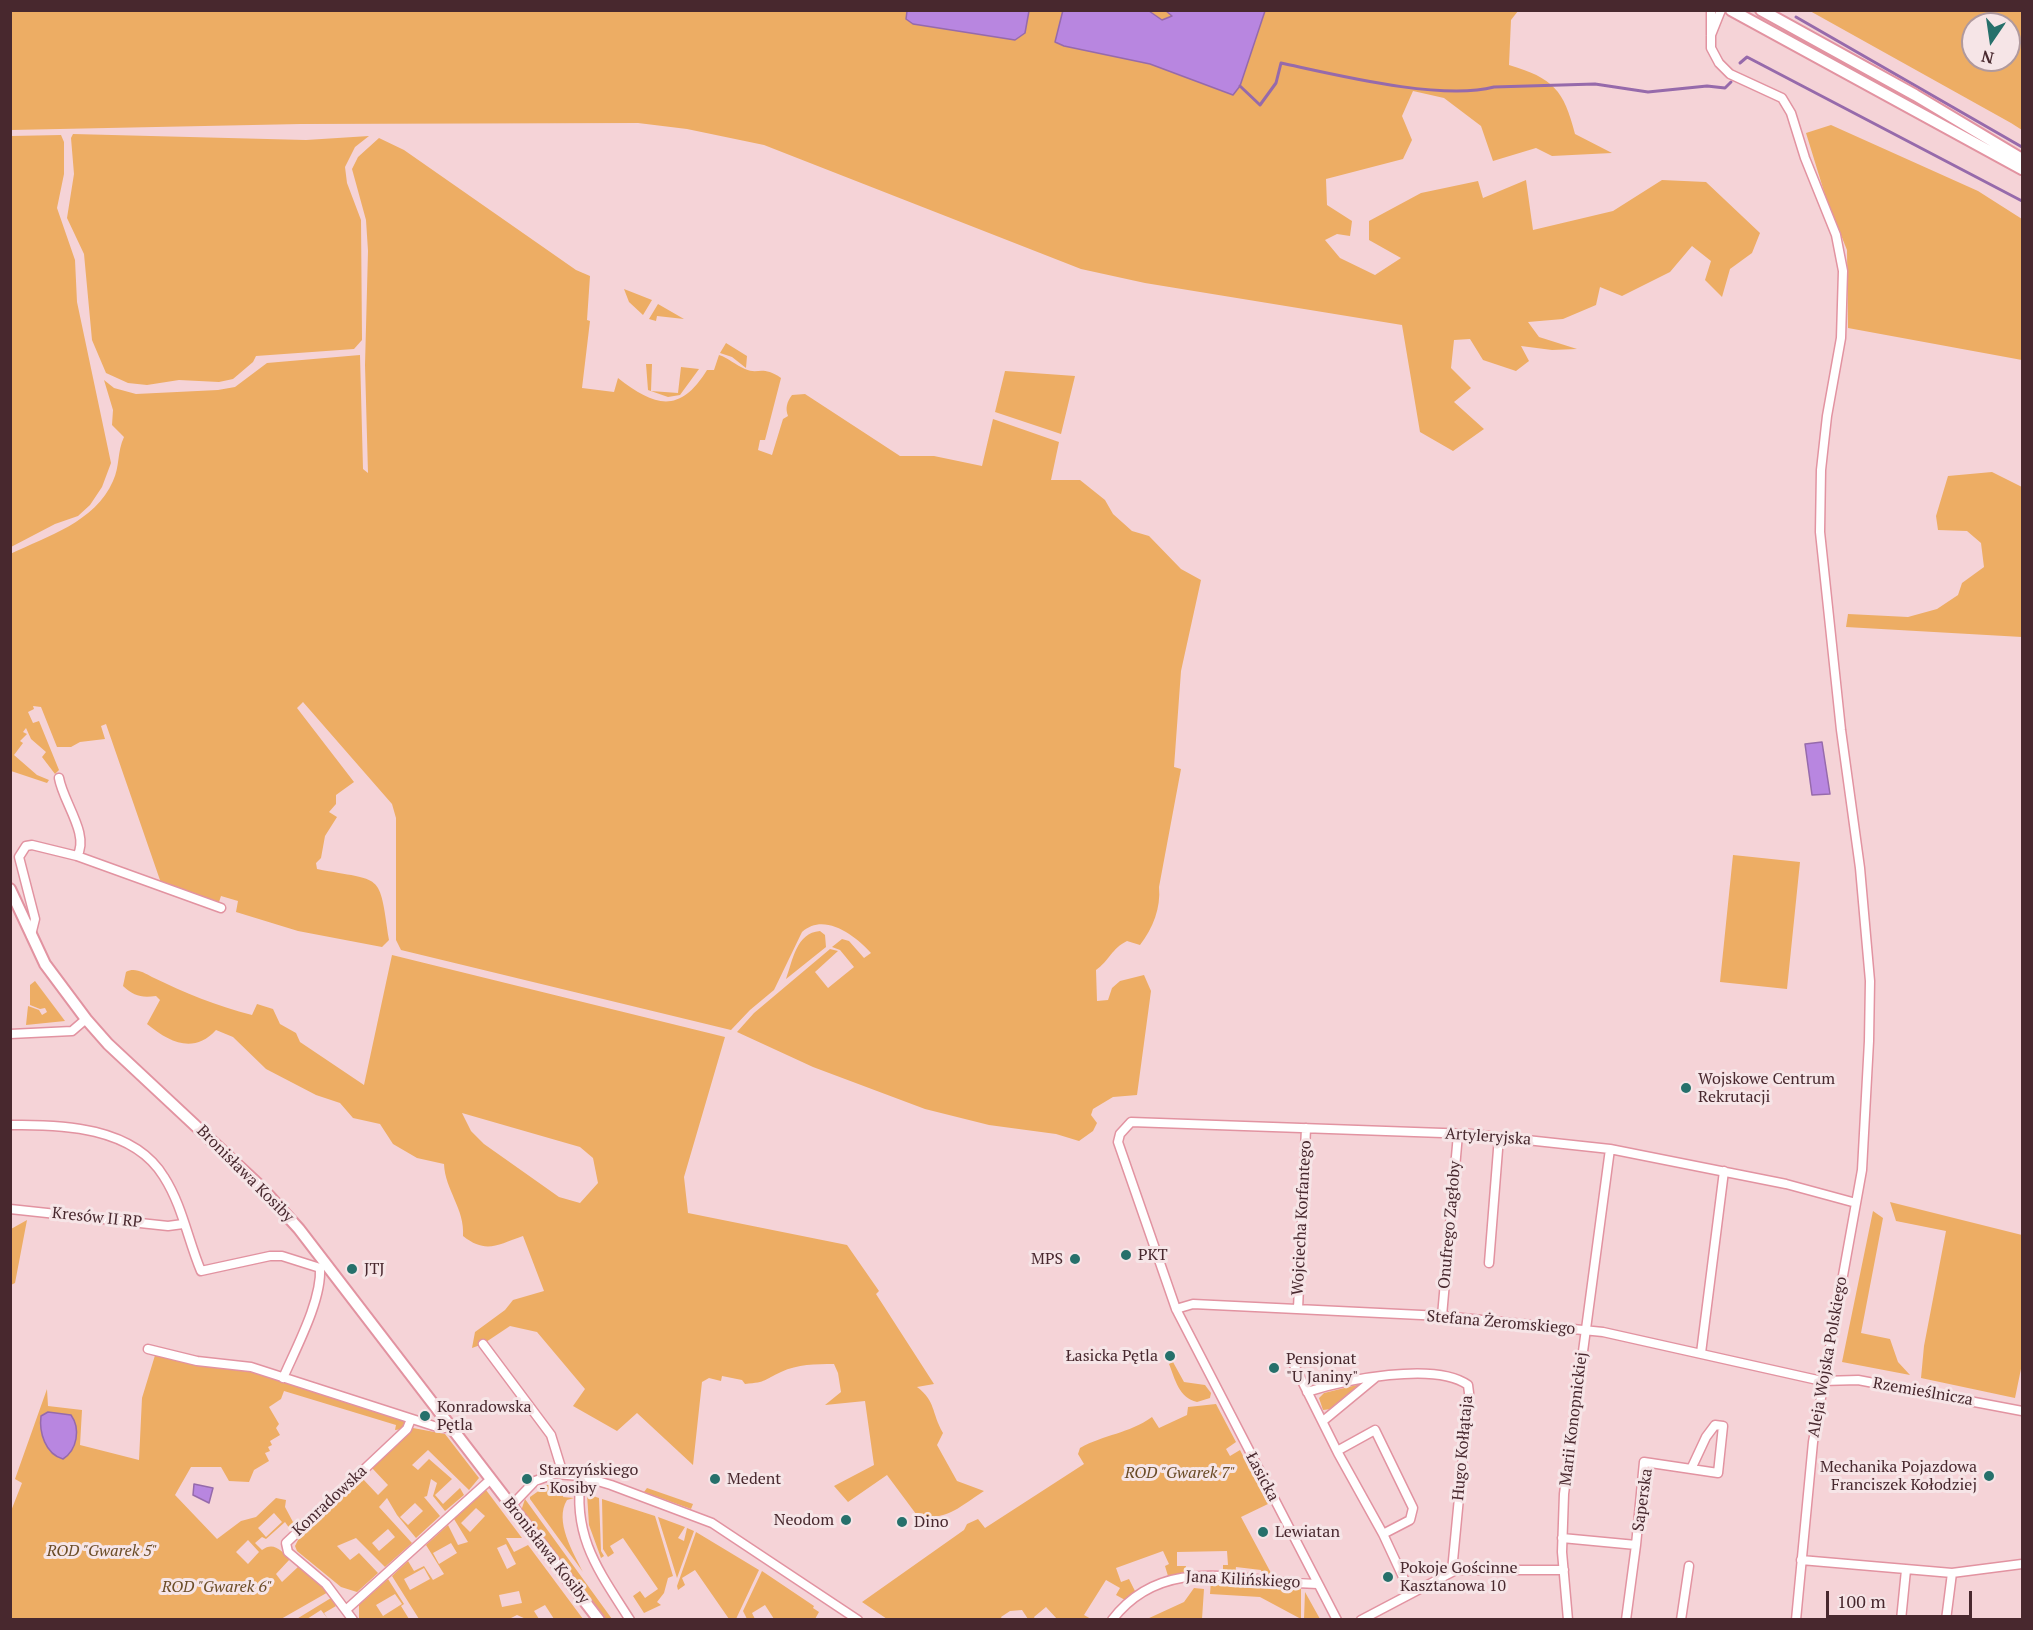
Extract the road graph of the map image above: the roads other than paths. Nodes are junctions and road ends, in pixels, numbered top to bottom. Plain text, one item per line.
1 (1711, 10) edge
2 (1721, 10) edge
3 (1731, 10) edge
4 (1761, 10) edge
5 (1710, 38) junction
6 (2022, 159) edge
7 (2022, 169) edge
8 (59, 778) dead end
9 (77, 856) junction
10 (10, 889) edge
11 (221, 908) dead end
12 (31, 935) junction
13 (86, 1019) junction
14 (10, 1034) edge
15 (10, 1125) edge
16 (1306, 1128) junction
17 (1458, 1134) junction
18 (1499, 1137) junction
19 (1610, 1149) junction
20 (1724, 1171) junction
21 (1856, 1203) junction
22 (10, 1209) edge
23 (183, 1224) junction
24 (1489, 1263) dead end
25 (323, 1265) junction
26 (1176, 1309) junction
27 (1298, 1309) junction
28 (1442, 1316) junction
29 (1585, 1330) junction
30 (483, 1344) dead end
31 (148, 1349) dead end
32 (1701, 1353) junction
33 (1291, 1359) dead end
34 (283, 1378) junction
35 (1375, 1378) junction
36 (1822, 1381) junction
37 (1307, 1392) junction
38 (2022, 1411) edge
39 (411, 1419) junction
40 (1323, 1421) junction
41 (451, 1424) junction
42 (1337, 1451) junction
43 (1692, 1467) junction
44 (563, 1474) junction
45 (581, 1476) junction
46 (491, 1479) junction
47 (512, 1505) junction
48 (1383, 1534) junction
49 (1562, 1538) junction
50 (1636, 1545) junction
51 (1801, 1560) junction
52 (2022, 1563) edge
53 (1689, 1566) dead end
54 (1564, 1570) junction
55 (1906, 1570) junction
56 (1452, 1571) junction
57 (1952, 1573) junction
58 (1317, 1584) junction
59 (1410, 1592) junction
60 (347, 1608) junction
61 (353, 1620) edge
62 (599, 1620) edge
63 (630, 1620) edge
64 (858, 1620) edge
65 (1112, 1620) edge
66 (1337, 1620) edge
67 (1361, 1620) edge
68 (1568, 1620) edge
69 (1626, 1620) edge
70 (1681, 1620) edge
71 (1796, 1620) edge
72 (1901, 1620) edge
73 (1946, 1620) edge

1 - 5 street
2 - 5 street
3 - 7 street
4 - 6 street
5 - 21 street, Aleja Wojska Polskiego
8 - 9 street
9 - 11 street, Bronisława Kosiby
9 - 12 street, Bronisława Kosiby
10 - 12 street, Bronisława Kosiby
12 - 13 street, Bronisława Kosiby
13 - 14 street
13 - 25 street, Bronisława Kosiby
15 - 23 street
16 - 17 street, Artyleryjska
16 - 26 street, Artyleryjska
16 - 27 street, Wojciecha Korfantego
17 - 18 street, Artyleryjska
17 - 28 street, Onufrego Zagłoby
18 - 19 street, Artyleryjska
18 - 24 street
19 - 20 street, Artyleryjska
19 - 29 street, Marii Konopnickiej
20 - 21 street, Artyleryjska
20 - 32 street
21 - 36 street, Aleja Wojska Polskiego
22 - 23 street, Kresów II RP
23 - 25 street
25 - 34 street
25 - 41 street, Bronisława Kosiby
26 - 27 street, Stefana Żeromskiego
26 - 58 street, Łasicka
27 - 28 street, Stefana Żeromskiego
28 - 29 street, Stefana Żeromskiego
29 - 32 street, Stefana Żeromskiego
29 - 49 street, Marii Konopnickiej
30 - 44 street
31 - 34 street
32 - 36 street, Stefana Żeromskiego
33 - 37 street
34 - 39 street
35 - 37 street, Hugo Kołłątaja
35 - 40 street
35 - 56 street, Hugo Kołłątaja
36 - 38 street, Rzemieślnicza
36 - 51 street, Aleja Wojska Polskiego
37 - 40 street
39 - 41 street
39 - 60 street, Konradowska
40 - 42 street
41 - 46 street, Bronisława Kosiby
42 - 48 street
42 - 48 street
43 - 43 street, Saperska
43 - 50 street, Saperska
44 - 45 street
44 - 47 street
45 - 63 street, Bronisława Kosiby
45 - 64 street
46 - 47 street, Bronisława Kosiby
46 - 60 street
47 - 62 street, Bronisława Kosiby
48 - 59 street
49 - 50 street, Saperska
49 - 54 street, Marii Konopnickiej
50 - 69 street, Saperska
51 - 55 street
51 - 71 street, Aleja Wojska Polskiego
52 - 57 street
53 - 70 street
54 - 56 street
54 - 68 street, Marii Konopnickiej
55 - 57 street
55 - 72 street
56 - 59 street
57 - 73 street
58 - 65 street, Jana Kilińskiego
58 - 66 street, Łasicka
59 - 67 street
60 - 61 street, Konradowska

